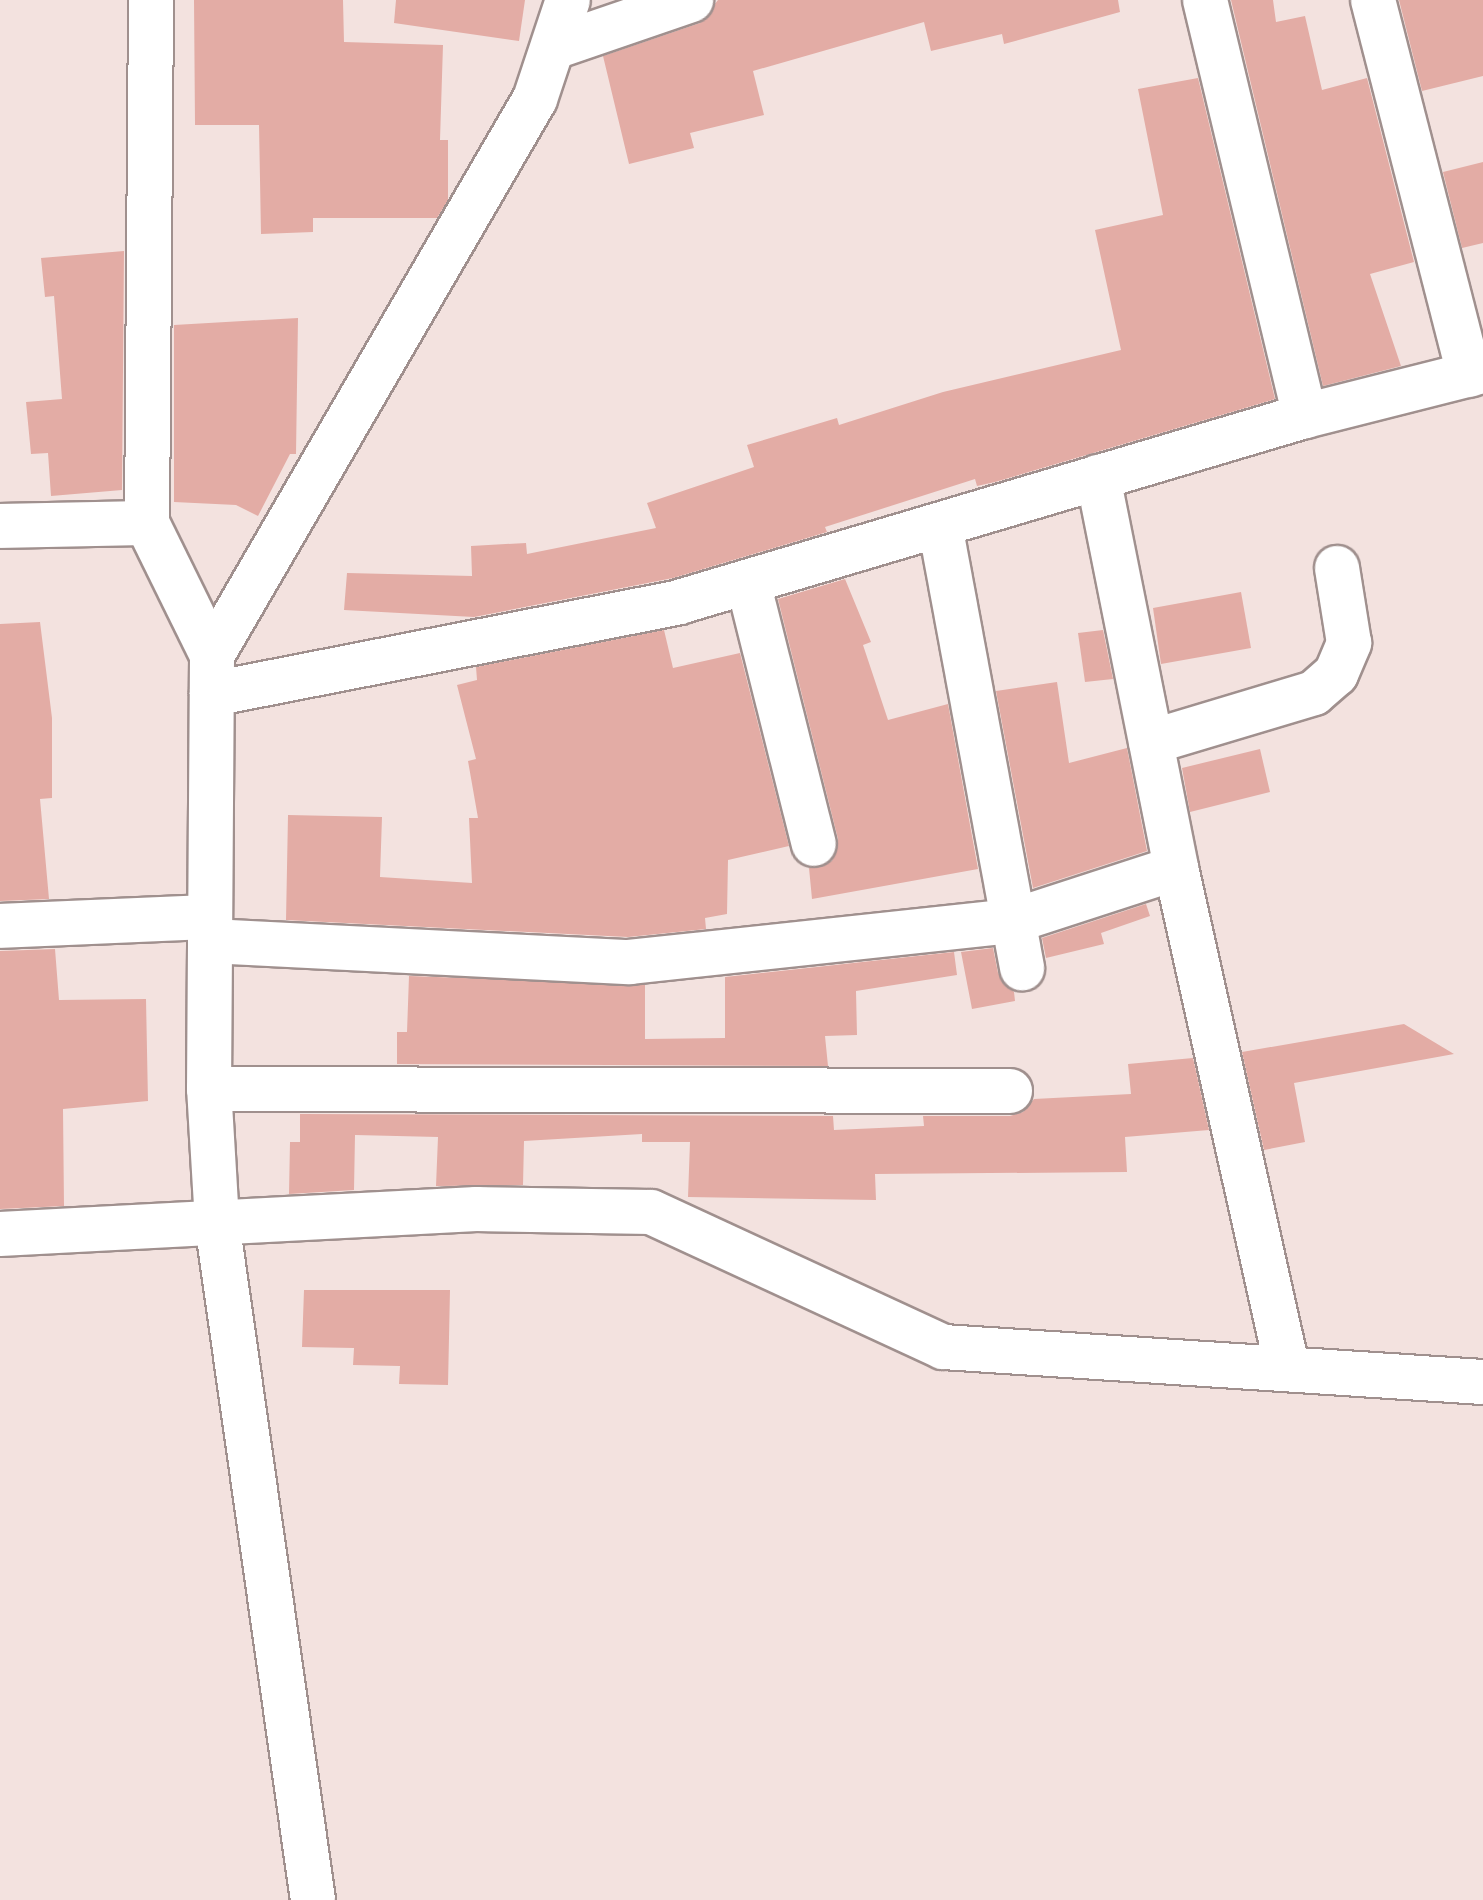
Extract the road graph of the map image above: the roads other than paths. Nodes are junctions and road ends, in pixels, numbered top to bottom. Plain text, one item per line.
1 (151, 0) edge
2 (568, 0) edge
3 (691, 0) edge
4 (1205, 0) edge
5 (1373, 0) edge
6 (554, 47) junction
7 (1476, 373) edge
8 (1305, 416) junction
9 (1098, 477) junction
10 (147, 523) junction
11 (940, 525) junction
12 (0, 526) edge
13 (1337, 568) dead end
14 (748, 582) junction
15 (212, 674) junction
16 (1151, 742) junction
17 (814, 844) dead end
18 (1176, 868) junction
19 (1013, 921) junction
20 (0, 926) edge
21 (210, 929) junction
22 (1022, 968) dead end
23 (209, 1089) junction
24 (1010, 1091) dead end
25 (217, 1222) junction
26 (0, 1234) edge
27 (1287, 1367) junction
28 (1483, 1382) edge
29 (313, 1900) edge

1 - 10 street
2 - 6 street
3 - 6 street
4 - 8 street
5 - 7 street
6 - 15 street
7 - 8 street
8 - 9 street
9 - 11 street
9 - 16 street
10 - 12 street
10 - 15 street
11 - 14 street
11 - 19 street
13 - 16 street
14 - 15 street
14 - 17 street
15 - 21 street
16 - 18 street
18 - 19 street
18 - 27 street
19 - 21 street
19 - 22 street
20 - 21 street
21 - 23 street
23 - 24 street
23 - 25 street
25 - 26 street
25 - 27 street
25 - 29 street
27 - 28 street

